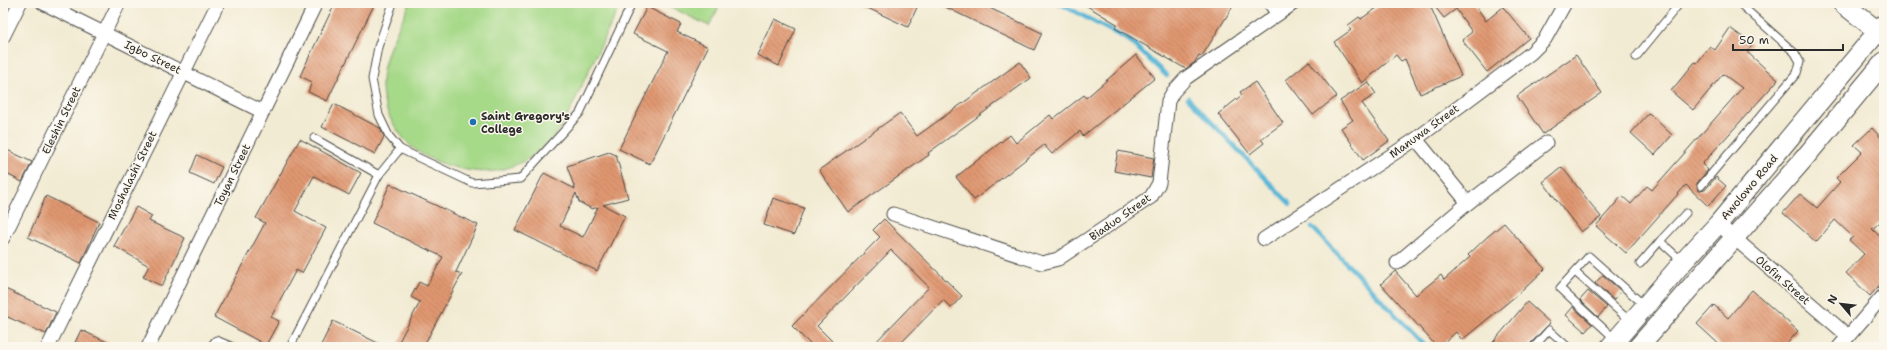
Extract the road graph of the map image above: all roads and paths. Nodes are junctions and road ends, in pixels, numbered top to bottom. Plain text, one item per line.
1 (20, 3) edge
2 (43, 3) edge
3 (119, 3) edge
4 (218, 3) edge
5 (316, 3) edge
6 (393, 3) edge
7 (632, 3) edge
8 (1270, 3) edge
9 (1294, 3) edge
10 (1565, 3) edge
11 (1680, 3) edge
12 (1740, 3) edge
13 (1842, 3) edge
14 (1278, 14) junction
15 (1882, 30) edge
16 (104, 33) junction
17 (3, 37) edge
18 (1636, 56) dead end
19 (1884, 62) edge
20 (183, 72) junction
21 (263, 112) junction
22 (314, 138) dead end
23 (1416, 139) junction
24 (1546, 143) dead end
25 (400, 148) junction
26 (379, 175) junction
27 (1701, 186) dead end
28 (1468, 203) junction
29 (1686, 213) dead end
30 (893, 214) dead end
31 (1718, 224) junction
32 (3, 238) edge
33 (1264, 239) dead end
34 (1735, 239) junction
35 (1660, 242) junction
36 (1683, 262) junction
37 (1397, 263) dead end
38 (1640, 264) dead end
39 (1575, 272) junction
40 (1884, 294) edge
41 (1645, 306) junction
42 (1631, 322) junction
43 (1848, 336) junction
44 (1613, 343) edge
45 (48, 347) edge
46 (148, 347) edge
47 (210, 347) edge
48 (233, 347) edge
49 (290, 347) edge
50 (1534, 347) edge
51 (1568, 347) edge
52 (1638, 347) edge
53 (1839, 347) edge

1 - 17 street
2 - 16 street, Igbo Street
3 - 16 street, Eleshin Street
4 - 20 street, Moshalashi Street
5 - 21 street, Toyan Street
6 - 25 lane
7 - 25 lane
8 - 14 street
9 - 14 street, Biaduo Street
10 - 23 street, Manuwa Street
11 - 18 lane
12 - 27 lane
13 - 15 main road
14 - 30 street, Biaduo Street
15 - 31 main road, Awolowo Road
16 - 20 street, Igbo Street
16 - 32 street, Eleshin Street
19 - 34 main road, Awolowo Road
20 - 21 street, Igbo Street
20 - 45 street, Moshalashi Street
21 - 46 street, Toyan Street
22 - 26 lane
23 - 28 street
23 - 33 street, Manuwa Street
24 - 28 street
25 - 26 lane
26 - 49 lane
28 - 37 street
29 - 35 lane
31 - 34 street, Olofin Street
31 - 36 main road, Awolowo Road
34 - 43 street, Olofin Street
34 - 52 main road, Awolowo Road
35 - 36 lane
35 - 38 lane
36 - 41 main road, Awolowo Road
39 - 41 lane
39 - 42 lane
39 - 44 lane
40 - 43 street
41 - 42 main road, Awolowo Road
42 - 44 main road, Awolowo Road
43 - 53 street
47 - 48 lane
50 - 51 lane

